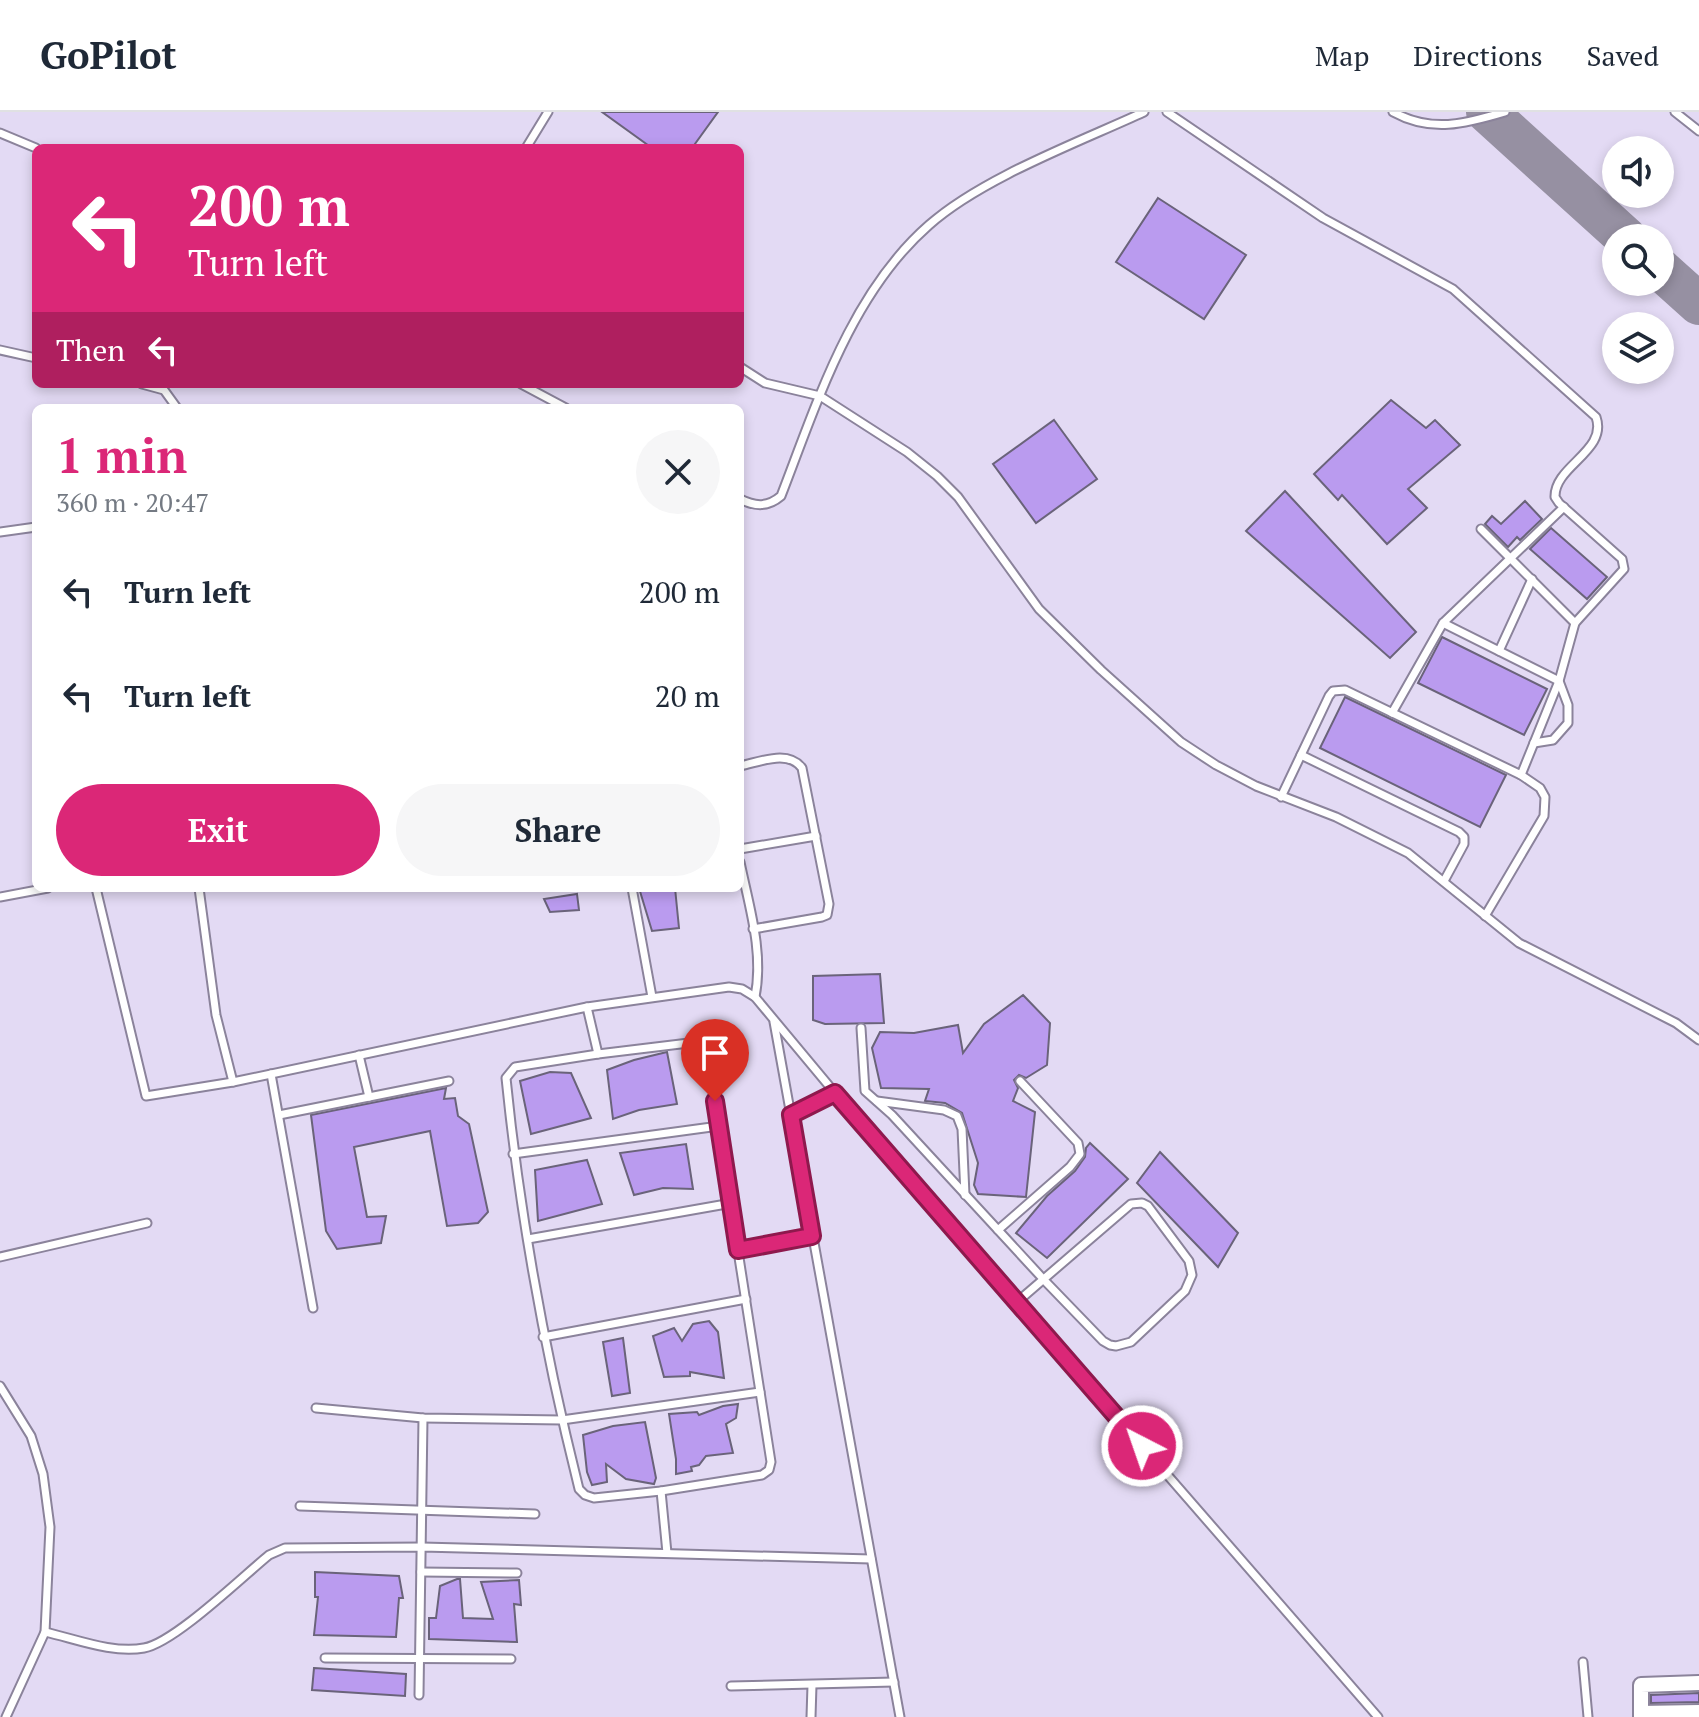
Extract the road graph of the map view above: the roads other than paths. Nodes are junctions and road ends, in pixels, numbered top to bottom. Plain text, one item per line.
1 (548, 112) edge
2 (1144, 112) edge
3 (1167, 112) edge
4 (1393, 112) edge
5 (1505, 112) edge
6 (1675, 112) edge
7 (1699, 131) edge
8 (0, 133) edge
9 (528, 144) edge
10 (32, 146) edge
11 (0, 350) edge
12 (32, 357) edge
13 (744, 370) edge
14 (157, 388) edge
15 (528, 388) edge
16 (820, 396) junction
17 (174, 404) edge
18 (558, 404) edge
19 (744, 501) edge
20 (1564, 507) junction
21 (32, 528) edge
22 (1481, 529) dead end
23 (0, 532) edge
24 (1512, 558) junction
25 (1532, 579) junction
26 (1443, 623) junction
27 (1575, 623) junction
28 (1499, 651) junction
29 (1559, 681) junction
30 (1392, 713) junction
31 (1534, 743) junction
32 (1301, 755) junction
33 (744, 765) edge
34 (1521, 775) junction
35 (1281, 797) junction
36 (816, 836) junction
37 (744, 848) edge
38 (1444, 881) junction
39 (744, 883) edge
40 (32, 891) edge
41 (97, 892) edge
42 (200, 892) edge
43 (633, 892) edge
44 (0, 897) edge
45 (1485, 916) junction
46 (753, 929) junction
47 (652, 997) junction
48 (755, 997) junction
49 (587, 1007) junction
50 (774, 1020) junction
51 (861, 1028) dead end
52 (1699, 1040) edge
53 (598, 1054) junction
54 (359, 1055) junction
55 (271, 1074) junction
56 (449, 1081) dead end
57 (1020, 1081) dead end
58 (233, 1082) junction
59 (835, 1093) junction
60 (369, 1097) junction
61 (875, 1100) junction
62 (279, 1115) junction
63 (791, 1115) junction
64 (719, 1126) junction
65 (513, 1154) junction
66 (965, 1195) junction
67 (732, 1203) junction
68 (147, 1223) dead end
69 (998, 1230) junction
70 (812, 1236) junction
71 (528, 1239) junction
72 (738, 1250) junction
73 (0, 1257) edge
74 (1045, 1281) junction
75 (746, 1299) junction
76 (1017, 1302) junction
77 (313, 1308) dead end
78 (543, 1337) junction
79 (0, 1386) edge
80 (760, 1392) junction
81 (316, 1408) dead end
82 (423, 1418) junction
83 (562, 1420) junction
84 (661, 1491) junction
85 (300, 1506) dead end
86 (423, 1510) junction
87 (535, 1514) dead end
88 (422, 1547) junction
89 (667, 1553) junction
90 (871, 1559) junction
91 (421, 1572) junction
92 (517, 1573) dead end
93 (45, 1632) junction
94 (420, 1657) junction
95 (325, 1658) dead end
96 (511, 1659) dead end
97 (1583, 1662) dead end
98 (894, 1682) junction
99 (1699, 1683) edge
100 (812, 1685) junction
101 (731, 1686) dead end
102 (419, 1695) dead end
103 (1699, 1712) edge
104 (1641, 1715) edge
105 (6, 1717) edge
106 (811, 1717) edge
107 (900, 1717) edge
108 (1378, 1717) edge
109 (1588, 1717) edge

1 - 9 lane
2 - 16 lane
3 - 20 lane
4 - 5 lane
6 - 7 lane
8 - 10 lane
11 - 12 lane
13 - 16 lane
14 - 17 lane
15 - 18 lane
16 - 19 lane
16 - 35 lane
20 - 24 lane
20 - 27 lane
21 - 23 lane
22 - 24 lane
24 - 25 lane
24 - 26 lane
25 - 27 lane
25 - 28 lane
26 - 28 lane
26 - 30 lane
27 - 29 lane
28 - 29 lane
29 - 31 lane
29 - 31 lane
30 - 32 lane
30 - 34 lane
31 - 34 lane
32 - 35 lane
32 - 38 lane
33 - 36 lane
34 - 45 lane
35 - 38 lane
36 - 37 lane
36 - 46 lane
38 - 45 lane
39 - 46 lane
40 - 44 lane
41 - 58 lane
42 - 58 lane
43 - 47 lane
45 - 52 lane
46 - 48 lane
47 - 48 lane
47 - 49 lane
48 - 50 lane
49 - 53 lane
49 - 54 lane
50 - 59 lane
50 - 63 lane
51 - 61 lane
53 - 64 lane
53 - 65 lane
54 - 55 lane
54 - 60 lane
55 - 58 lane
55 - 62 lane
56 - 60 lane
57 - 69 lane
59 - 63 lane
59 - 76 lane
60 - 62 lane
61 - 66 lane
61 - 66 lane
62 - 77 lane
63 - 70 lane
64 - 65 lane
64 - 67 lane
65 - 71 lane
66 - 69 lane
67 - 71 lane
67 - 72 lane
68 - 73 lane
69 - 74 lane
70 - 72 lane
70 - 90 lane
71 - 78 lane
72 - 75 lane
74 - 74 lane
74 - 76 lane
75 - 78 lane
75 - 80 lane
76 - 108 lane
78 - 83 lane
79 - 93 lane
80 - 83 lane
80 - 84 lane
81 - 82 lane
82 - 83 lane
82 - 86 lane
83 - 84 lane
84 - 89 lane
85 - 86 lane
86 - 87 lane
86 - 88 lane
88 - 89 lane
88 - 91 lane
88 - 93 lane
89 - 90 lane
90 - 98 lane
91 - 92 lane
91 - 94 lane
93 - 105 lane
94 - 95 lane
94 - 96 lane
94 - 102 lane
97 - 109 lane
98 - 100 lane
98 - 107 lane
99 - 104 street
100 - 101 lane
100 - 106 lane
103 - 104 street

